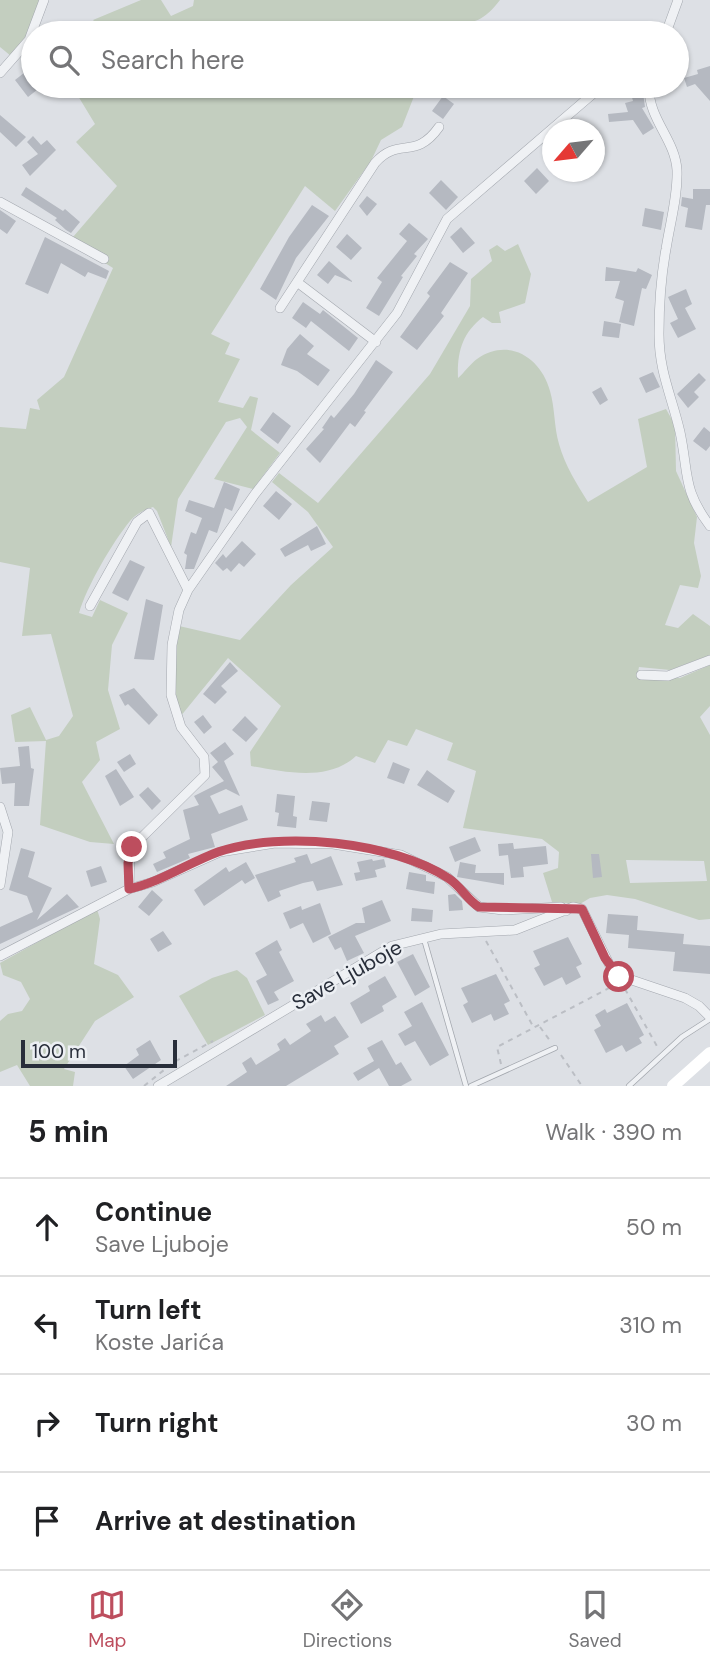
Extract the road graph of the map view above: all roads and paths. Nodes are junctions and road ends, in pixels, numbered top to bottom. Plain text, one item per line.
1 (44, 0) edge
2 (678, 0) edge
3 (36, 21) edge
4 (670, 21) edge
5 (21, 49) edge
6 (0, 74) edge
7 (588, 98) edge
8 (651, 98) edge
9 (439, 127) dead end
10 (0, 202) edge
11 (104, 258) dead end
12 (297, 282) junction
13 (279, 308) dead end
14 (376, 342) junction
15 (710, 526) edge
16 (188, 590) junction
17 (90, 606) dead end
18 (710, 660) edge
19 (642, 675) dead end
20 (0, 807) edge
21 (0, 885) edge
22 (129, 889) junction
23 (566, 911) junction
24 (481, 933) junction
25 (424, 938) junction
26 (0, 956) edge
27 (710, 1018) edge
28 (540, 1026) junction
29 (534, 1029) junction
30 (555, 1048) junction
31 (710, 1054) edge
32 (662, 1055) junction
33 (503, 1073) junction
34 (158, 1086) edge
35 (468, 1086) edge
36 (582, 1086) edge
37 (629, 1086) edge
38 (673, 1086) edge

1 - 3 street
2 - 4 street
5 - 6 street
7 - 14 street
8 - 15 street
9 - 12 street
10 - 11 street
12 - 13 street
12 - 14 street
14 - 16 street
16 - 17 street
16 - 22 street
18 - 19 street
20 - 21 street
22 - 23 street
22 - 26 street
23 - 24 street, Save Ljuboje
23 - 27 street
24 - 25 street, Save Ljuboje
24 - 29 path
25 - 34 street, Save Ljuboje
25 - 35 lane
27 - 32 lane
28 - 29 path
28 - 30 path
28 - 32 path
29 - 33 path
30 - 33 lane
30 - 36 path
31 - 38 street
32 - 37 lane
33 - 35 lane

